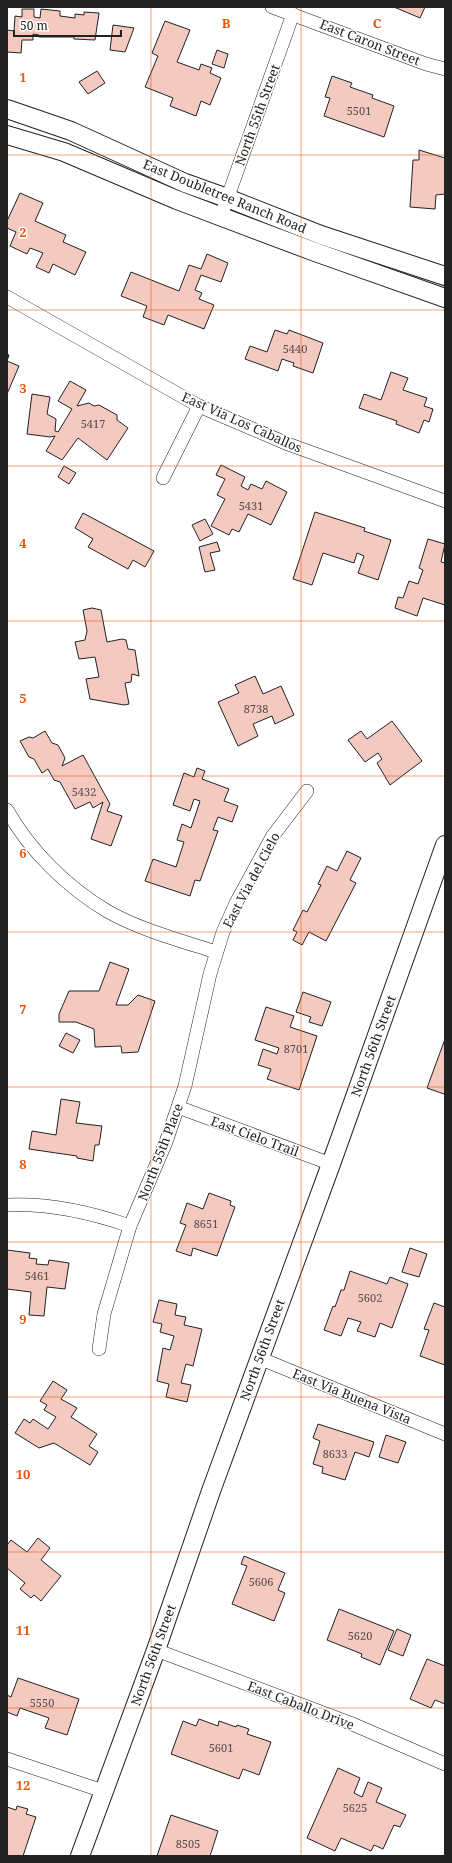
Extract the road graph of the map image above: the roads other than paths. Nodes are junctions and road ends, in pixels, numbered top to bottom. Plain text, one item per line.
1 (272, 7) edge
2 (293, 14) junction
3 (445, 68) edge
4 (7, 109) edge
5 (7, 135) edge
6 (227, 198) junction
7 (221, 216) junction
8 (445, 276) edge
9 (7, 297) edge
10 (445, 298) edge
11 (199, 406) junction
12 (163, 478) dead end
13 (445, 500) edge
14 (307, 791) dead end
15 (7, 810) edge
16 (445, 845) edge
17 (216, 952) junction
18 (178, 1107) junction
19 (331, 1164) junction
20 (7, 1205) edge
21 (130, 1226) junction
22 (99, 1349) dead end
23 (259, 1358) junction
24 (445, 1434) edge
25 (156, 1650) junction
26 (7, 1759) edge
27 (445, 1764) edge
28 (103, 1791) junction
29 (80, 1856) edge

1 - 2 street, East Caron Street
2 - 3 street, East Caron Street
2 - 6 street, North 55th Street
4 - 6 street, East Doubletree Ranch Road
5 - 7 street, East Doubletree Ranch Road
6 - 7 street, North 55th Street
6 - 8 street, East Doubletree Ranch Road
7 - 10 street, East Doubletree Ranch Road
9 - 11 street, East Via Los Caballos
11 - 12 street
11 - 13 street, East Via Los Caballos
14 - 17 street, East Via del Cielo
15 - 17 street
16 - 19 street, North 56th Street
17 - 18 street, North 55th Place
18 - 19 street, East Cielo Trail
18 - 21 street, North 55th Place
19 - 23 street, North 56th Street
20 - 21 street
21 - 22 street, North 55th Place
23 - 24 street, East Via Buena Vista
23 - 25 street, North 56th Street
25 - 27 street, East Caballo Drive
25 - 28 street, North 56th Street
26 - 28 street
28 - 29 street, North 56th Street

